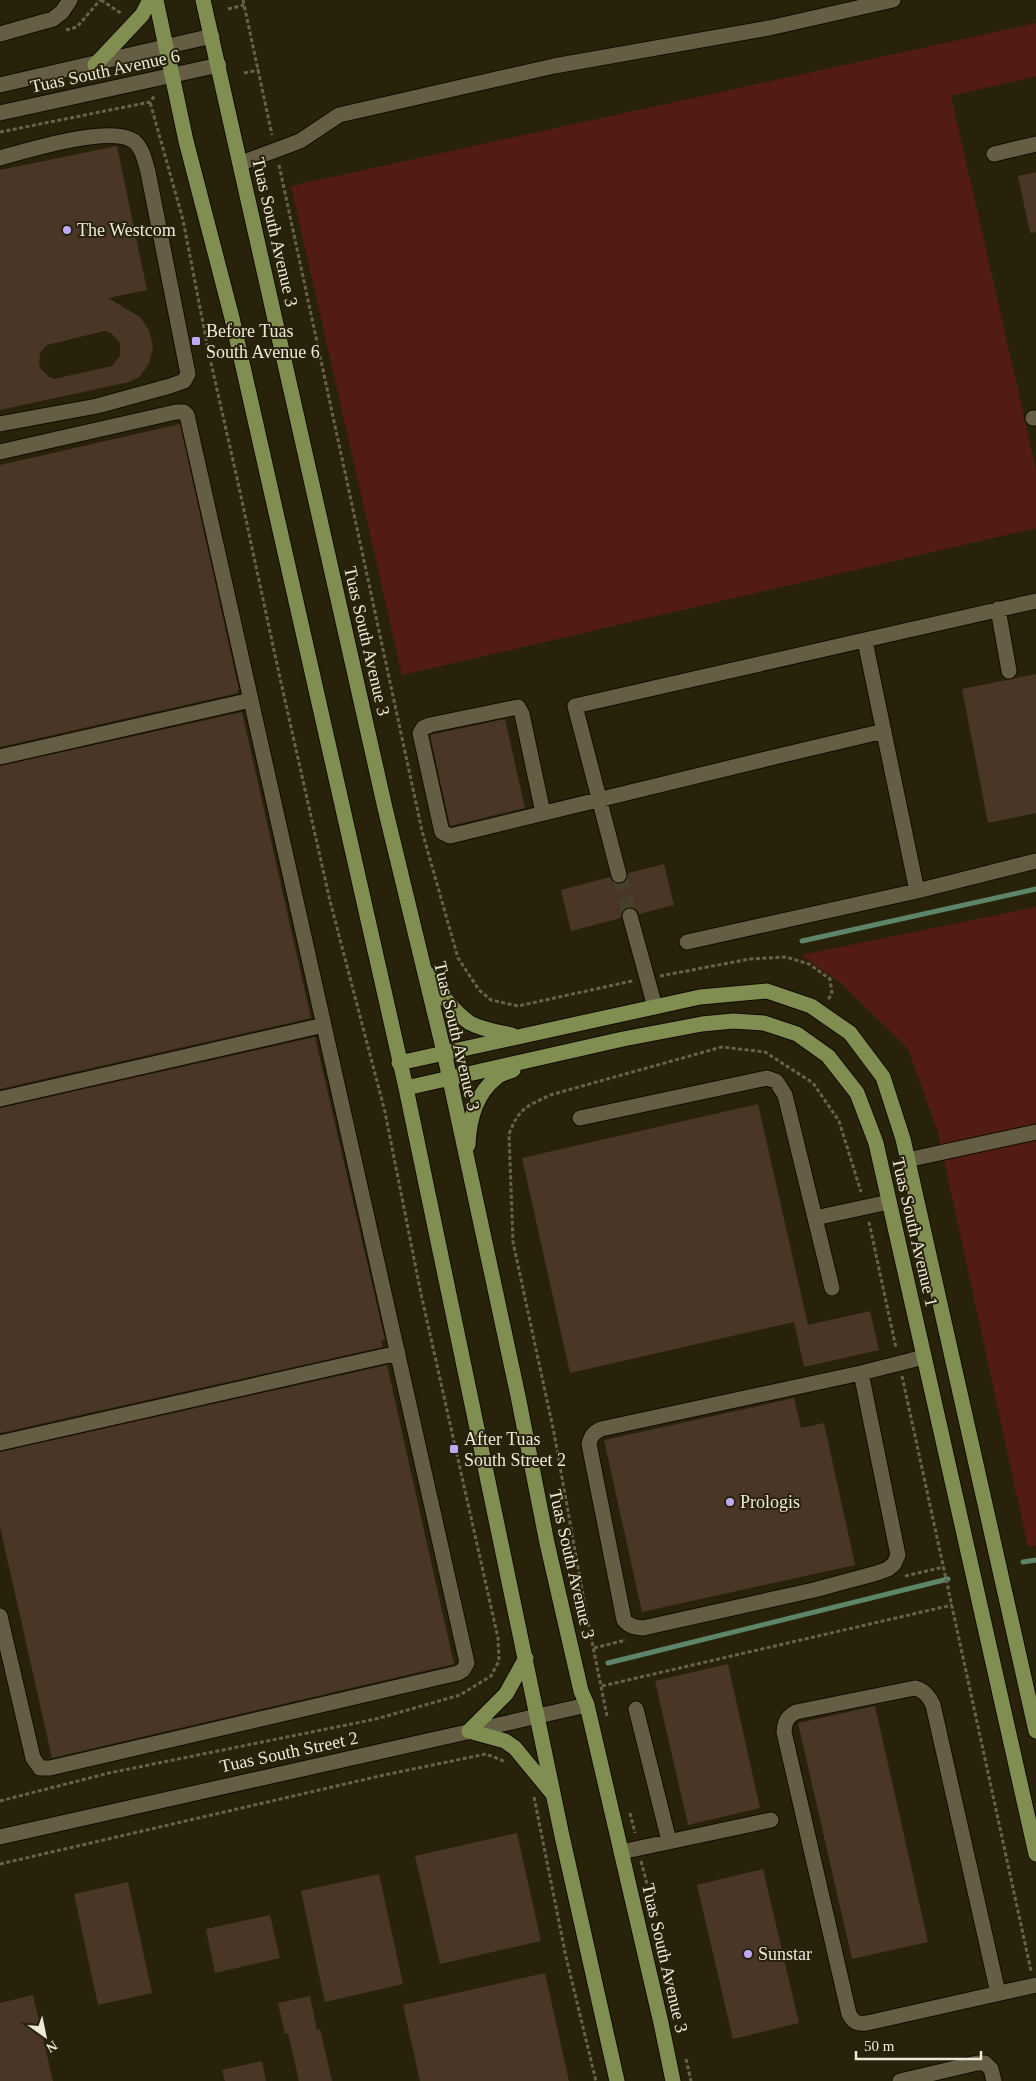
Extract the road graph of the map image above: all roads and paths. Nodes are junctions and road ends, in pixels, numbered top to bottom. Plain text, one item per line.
1 (70, 0) edge
2 (101, 0) edge
3 (150, 0) edge
4 (156, 0) edge
5 (203, 0) edge
6 (242, 0) edge
7 (893, 0) edge
8 (244, 5) junction
9 (228, 9) dead end
10 (126, 17) dead end
11 (0, 34) edge
12 (212, 36) junction
13 (168, 48) junction
14 (95, 65) junction
15 (218, 65) junction
16 (258, 70) junction
17 (244, 73) dead end
18 (173, 76) junction
19 (0, 86) edge
20 (156, 94) dead end
21 (150, 102) junction
22 (0, 113) edge
23 (0, 132) edge
24 (1036, 144) edge
25 (276, 152) junction
26 (994, 154) dead end
27 (0, 158) edge
28 (241, 163) junction
29 (0, 424) edge
30 (0, 452) edge
31 (1036, 601) edge
32 (998, 609) junction
33 (865, 641) junction
34 (1009, 671) dead end
35 (251, 700) junction
36 (884, 731) junction
37 (0, 757) edge
38 (599, 798) junction
39 (543, 813) junction
40 (1036, 861) edge
41 (619, 875) tunnel mouth
42 (917, 891) junction
43 (630, 916) tunnel mouth
44 (687, 942) dead end
45 (422, 967) junction
46 (647, 978) junction
47 (655, 1007) junction
48 (821, 1013) junction
49 (324, 1025) junction
50 (516, 1036) junction
51 (444, 1052) junction
52 (537, 1058) junction
53 (399, 1063) junction
54 (448, 1077) junction
55 (406, 1088) junction
56 (0, 1099) edge
57 (515, 1117) dead end
58 (580, 1118) dead end
59 (1036, 1132) edge
60 (907, 1160) junction
61 (467, 1164) junction
62 (889, 1202) junction
63 (815, 1218) junction
64 (832, 1288) dead end
65 (398, 1353) junction
66 (924, 1356) junction
67 (861, 1373) junction
68 (0, 1443) edge
69 (952, 1605) dead end
70 (0, 1617) edge
71 (526, 1658) junction
72 (602, 1686) junction
73 (604, 1697) dead end
74 (587, 1706) junction
75 (636, 1709) dead end
76 (538, 1716) junction
77 (468, 1731) junction
78 (1036, 1731) edge
79 (512, 1766) dead end
80 (554, 1794) junction
81 (533, 1795) dead end
82 (0, 1797) edge
83 (2, 1801) edge
84 (771, 1820) dead end
85 (0, 1837) edge
86 (669, 1841) junction
87 (621, 1852) junction
88 (1036, 1854) edge
89 (0, 1864) edge
90 (1036, 1985) edge
91 (998, 1993) junction
92 (596, 2081) edge
93 (617, 2081) edge
94 (673, 2081) edge
95 (900, 2081) edge
96 (994, 2081) edge

1 - 11 street
2 - 10 path
3 - 14 main road
4 - 13 main road
5 - 12 main road, Tuas South Avenue 3
6 - 8 path
7 - 25 street
8 - 9 path
8 - 16 path
12 - 13 street, Tuas South Avenue 6
12 - 15 main road, Tuas South Avenue 3
13 - 14 street, Tuas South Avenue 6
13 - 18 main road
14 - 19 street, Tuas South Avenue 6
15 - 18 street, Tuas South Avenue 6
15 - 28 main road, Tuas South Avenue 3
16 - 17 path
16 - 25 path
18 - 22 street, Tuas South Avenue 6
18 - 53 main road
20 - 21 path
21 - 23 path
21 - 83 path
24 - 26 street
25 - 28 street
25 - 46 path
27 - 29 street
28 - 45 main road, Tuas South Avenue 3
30 - 35 street
31 - 32 street
32 - 33 street
32 - 34 street
33 - 36 street
33 - 38 street
35 - 37 street
35 - 49 street
36 - 38 street
36 - 42 street
38 - 39 street
38 - 41 street
39 - 39 street
40 - 42 street
42 - 44 street
43 - 46 street
45 - 50 main road
45 - 51 main road, Tuas South Avenue 3
46 - 47 street
46 - 48 path
47 - 48 main road, Tuas South Avenue 1
47 - 50 main road, Tuas South Avenue 1
48 - 60 main road, Tuas South Avenue 1
49 - 56 street
49 - 65 street
50 - 51 main road, Tuas South Avenue 1
51 - 53 main road, Tuas South Avenue 1
51 - 54 main road, Tuas South Avenue 3
52 - 54 main road, Tuas South Avenue 1
52 - 61 main road
52 - 62 main road, Tuas South Avenue 1
53 - 55 main road
54 - 55 main road, Tuas South Avenue 1
54 - 61 main road, Tuas South Avenue 3
55 - 71 main road
57 - 72 path
58 - 63 street
59 - 60 street
60 - 78 main road, Tuas South Avenue 1
61 - 74 main road, Tuas South Avenue 3
62 - 63 street
62 - 66 main road, Tuas South Avenue 1
63 - 64 street
65 - 68 street
65 - 70 street
66 - 67 street
66 - 88 main road, Tuas South Avenue 1
67 - 67 street
69 - 72 path
71 - 76 main road
71 - 77 main road
72 - 73 path
74 - 76 street, Tuas South Street 2
74 - 87 main road, Tuas South Avenue 3
75 - 86 street
76 - 77 street, Tuas South Street 2
76 - 80 main road
77 - 80 main road
77 - 85 street, Tuas South Street 2
79 - 89 path
80 - 93 main road
81 - 92 path
82 - 83 path
84 - 86 street
86 - 87 street
87 - 94 main road, Tuas South Avenue 3
90 - 91 street
91 - 91 street
95 - 96 street

